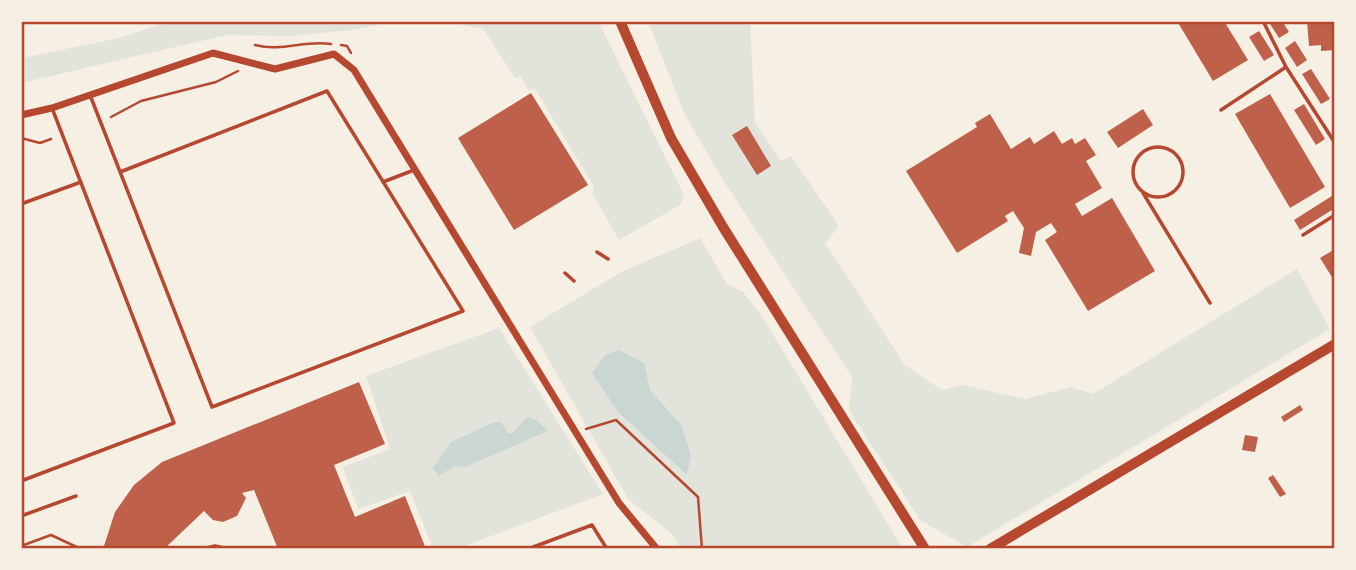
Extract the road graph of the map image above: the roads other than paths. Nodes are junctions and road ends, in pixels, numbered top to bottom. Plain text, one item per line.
1 (620, 21) edge
2 (1263, 21) edge
3 (1286, 67) junction
4 (90, 95) junction
5 (52, 108) junction
6 (1221, 110) dead end
7 (21, 115) edge
8 (1335, 143) edge
9 (416, 170) junction
10 (120, 172) junction
11 (81, 182) junction
12 (383, 182) junction
13 (1142, 192) junction
14 (21, 204) edge
15 (1335, 215) edge
16 (1303, 235) dead end
17 (597, 252) dead end
18 (608, 259) dead end
19 (565, 273) dead end
20 (574, 281) dead end
21 (1210, 303) dead end
22 (1335, 344) edge
23 (21, 481) edge
24 (76, 496) dead end
25 (21, 516) edge
26 (202, 549) edge
27 (229, 549) edge
28 (528, 549) edge
29 (607, 549) edge
30 (657, 549) edge
31 (925, 549) edge
32 (990, 549) edge

1 - 31 street
2 - 3 lane
3 - 6 lane
3 - 8 lane
4 - 5 street
4 - 9 street
4 - 10 lane
5 - 7 street
5 - 11 lane
9 - 12 lane
9 - 30 street
10 - 12 lane
10 - 12 lane
11 - 14 lane
11 - 23 lane
13 - 13 lane
13 - 21 lane
15 - 16 lane
17 - 18 lane
19 - 20 lane
22 - 32 street
24 - 25 lane
26 - 27 lane
28 - 29 lane

